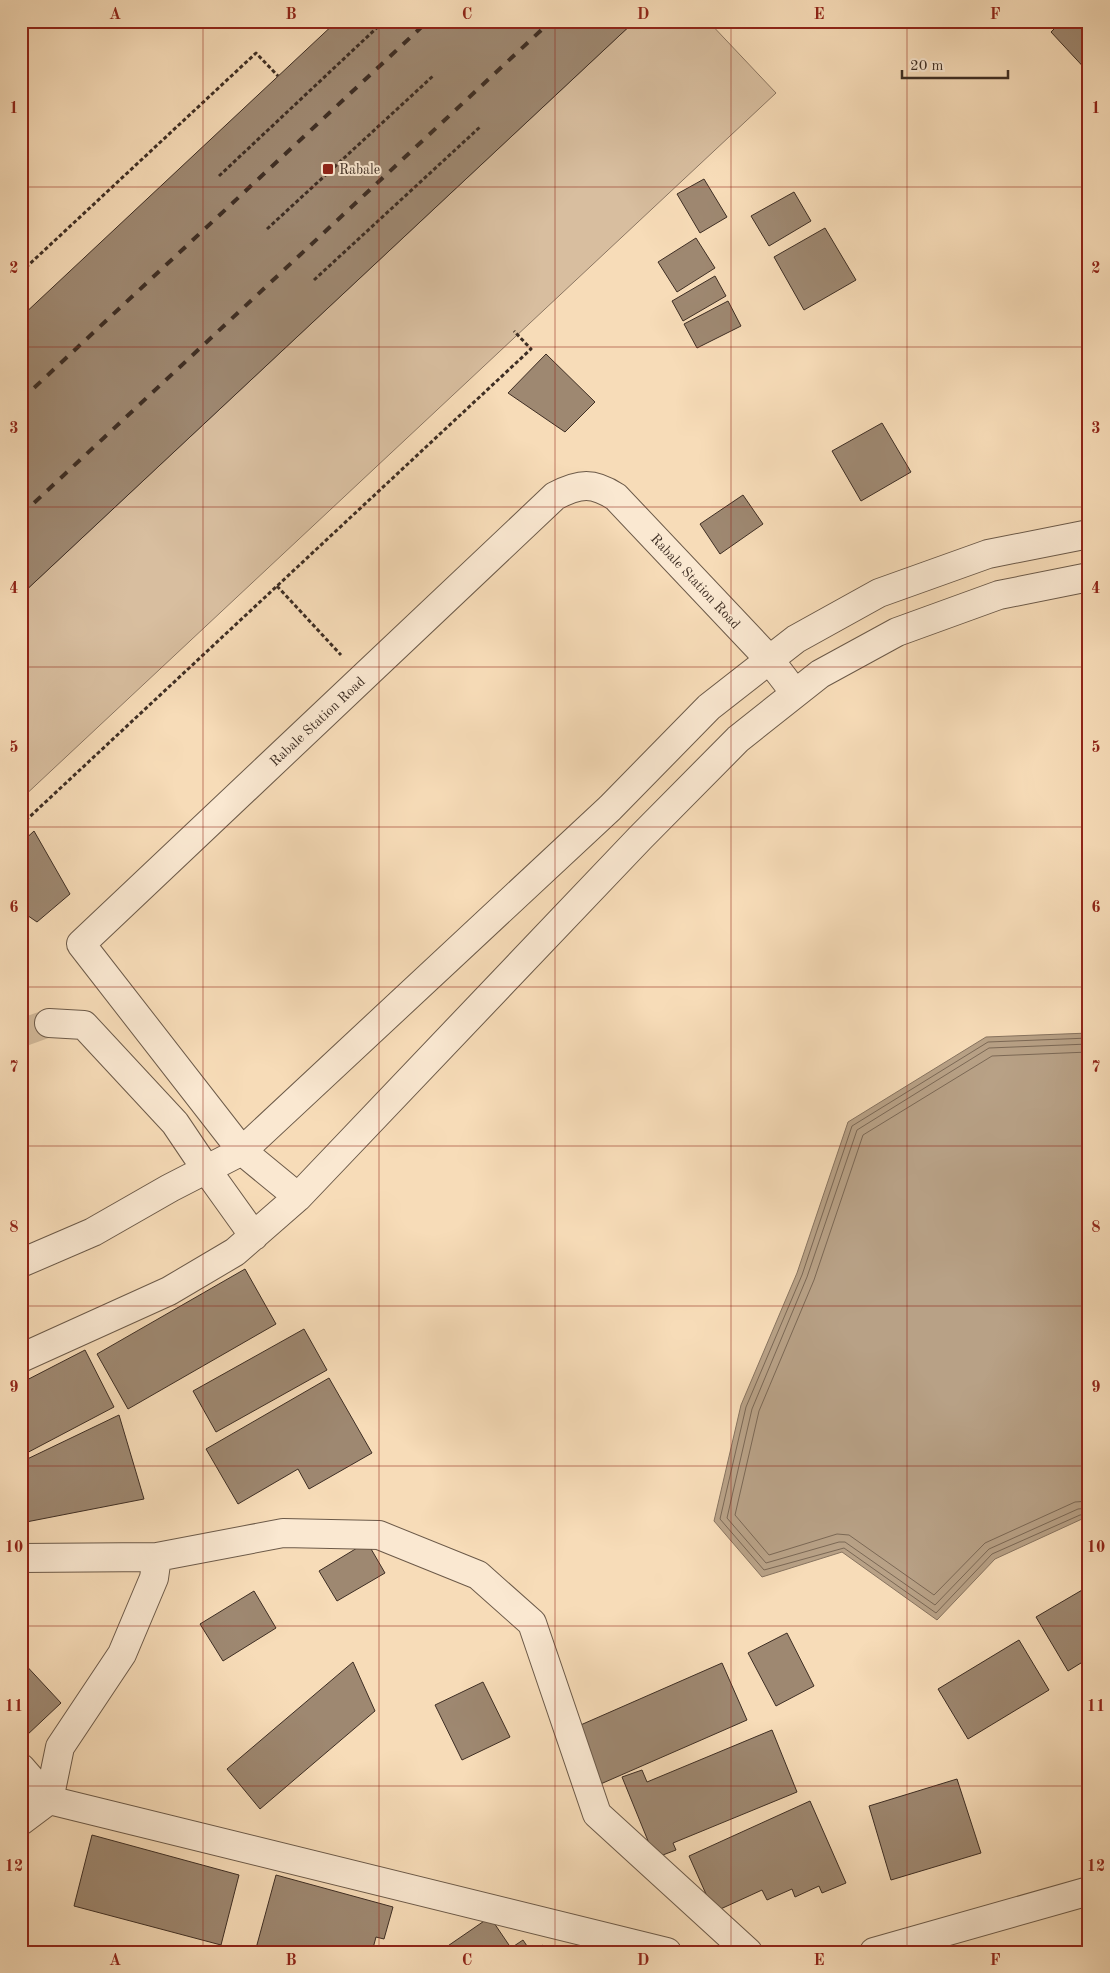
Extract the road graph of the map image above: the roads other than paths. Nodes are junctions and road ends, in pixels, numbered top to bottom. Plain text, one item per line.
1 (1089, 534) edge
2 (1089, 577) edge
3 (769, 659) junction
4 (795, 693) junction
5 (49, 1023) tunnel mouth
6 (242, 1150) junction
7 (206, 1169) junction
8 (298, 1197) junction
9 (254, 1236) junction
10 (21, 1263) edge
11 (21, 1358) edge
12 (157, 1557) junction
13 (21, 1558) edge
14 (21, 1768) edge
15 (49, 1800) junction
16 (21, 1821) edge
17 (1089, 1891) edge
18 (925, 1944) edge
19 (667, 1952) edge
20 (748, 1952) edge
21 (874, 1952) edge

1 - 3 street
2 - 4 street
3 - 4 street, Rabale Station Road
3 - 6 street
3 - 6 street, Rabale Station Road
4 - 8 street
5 - 7 street
6 - 7 street
6 - 8 street, Rabale Station Road
7 - 9 street
7 - 10 street
8 - 9 street
9 - 11 street
12 - 13 street
12 - 15 street
12 - 20 street
14 - 15 street
15 - 16 street
15 - 19 street
17 - 18 street
18 - 21 street

